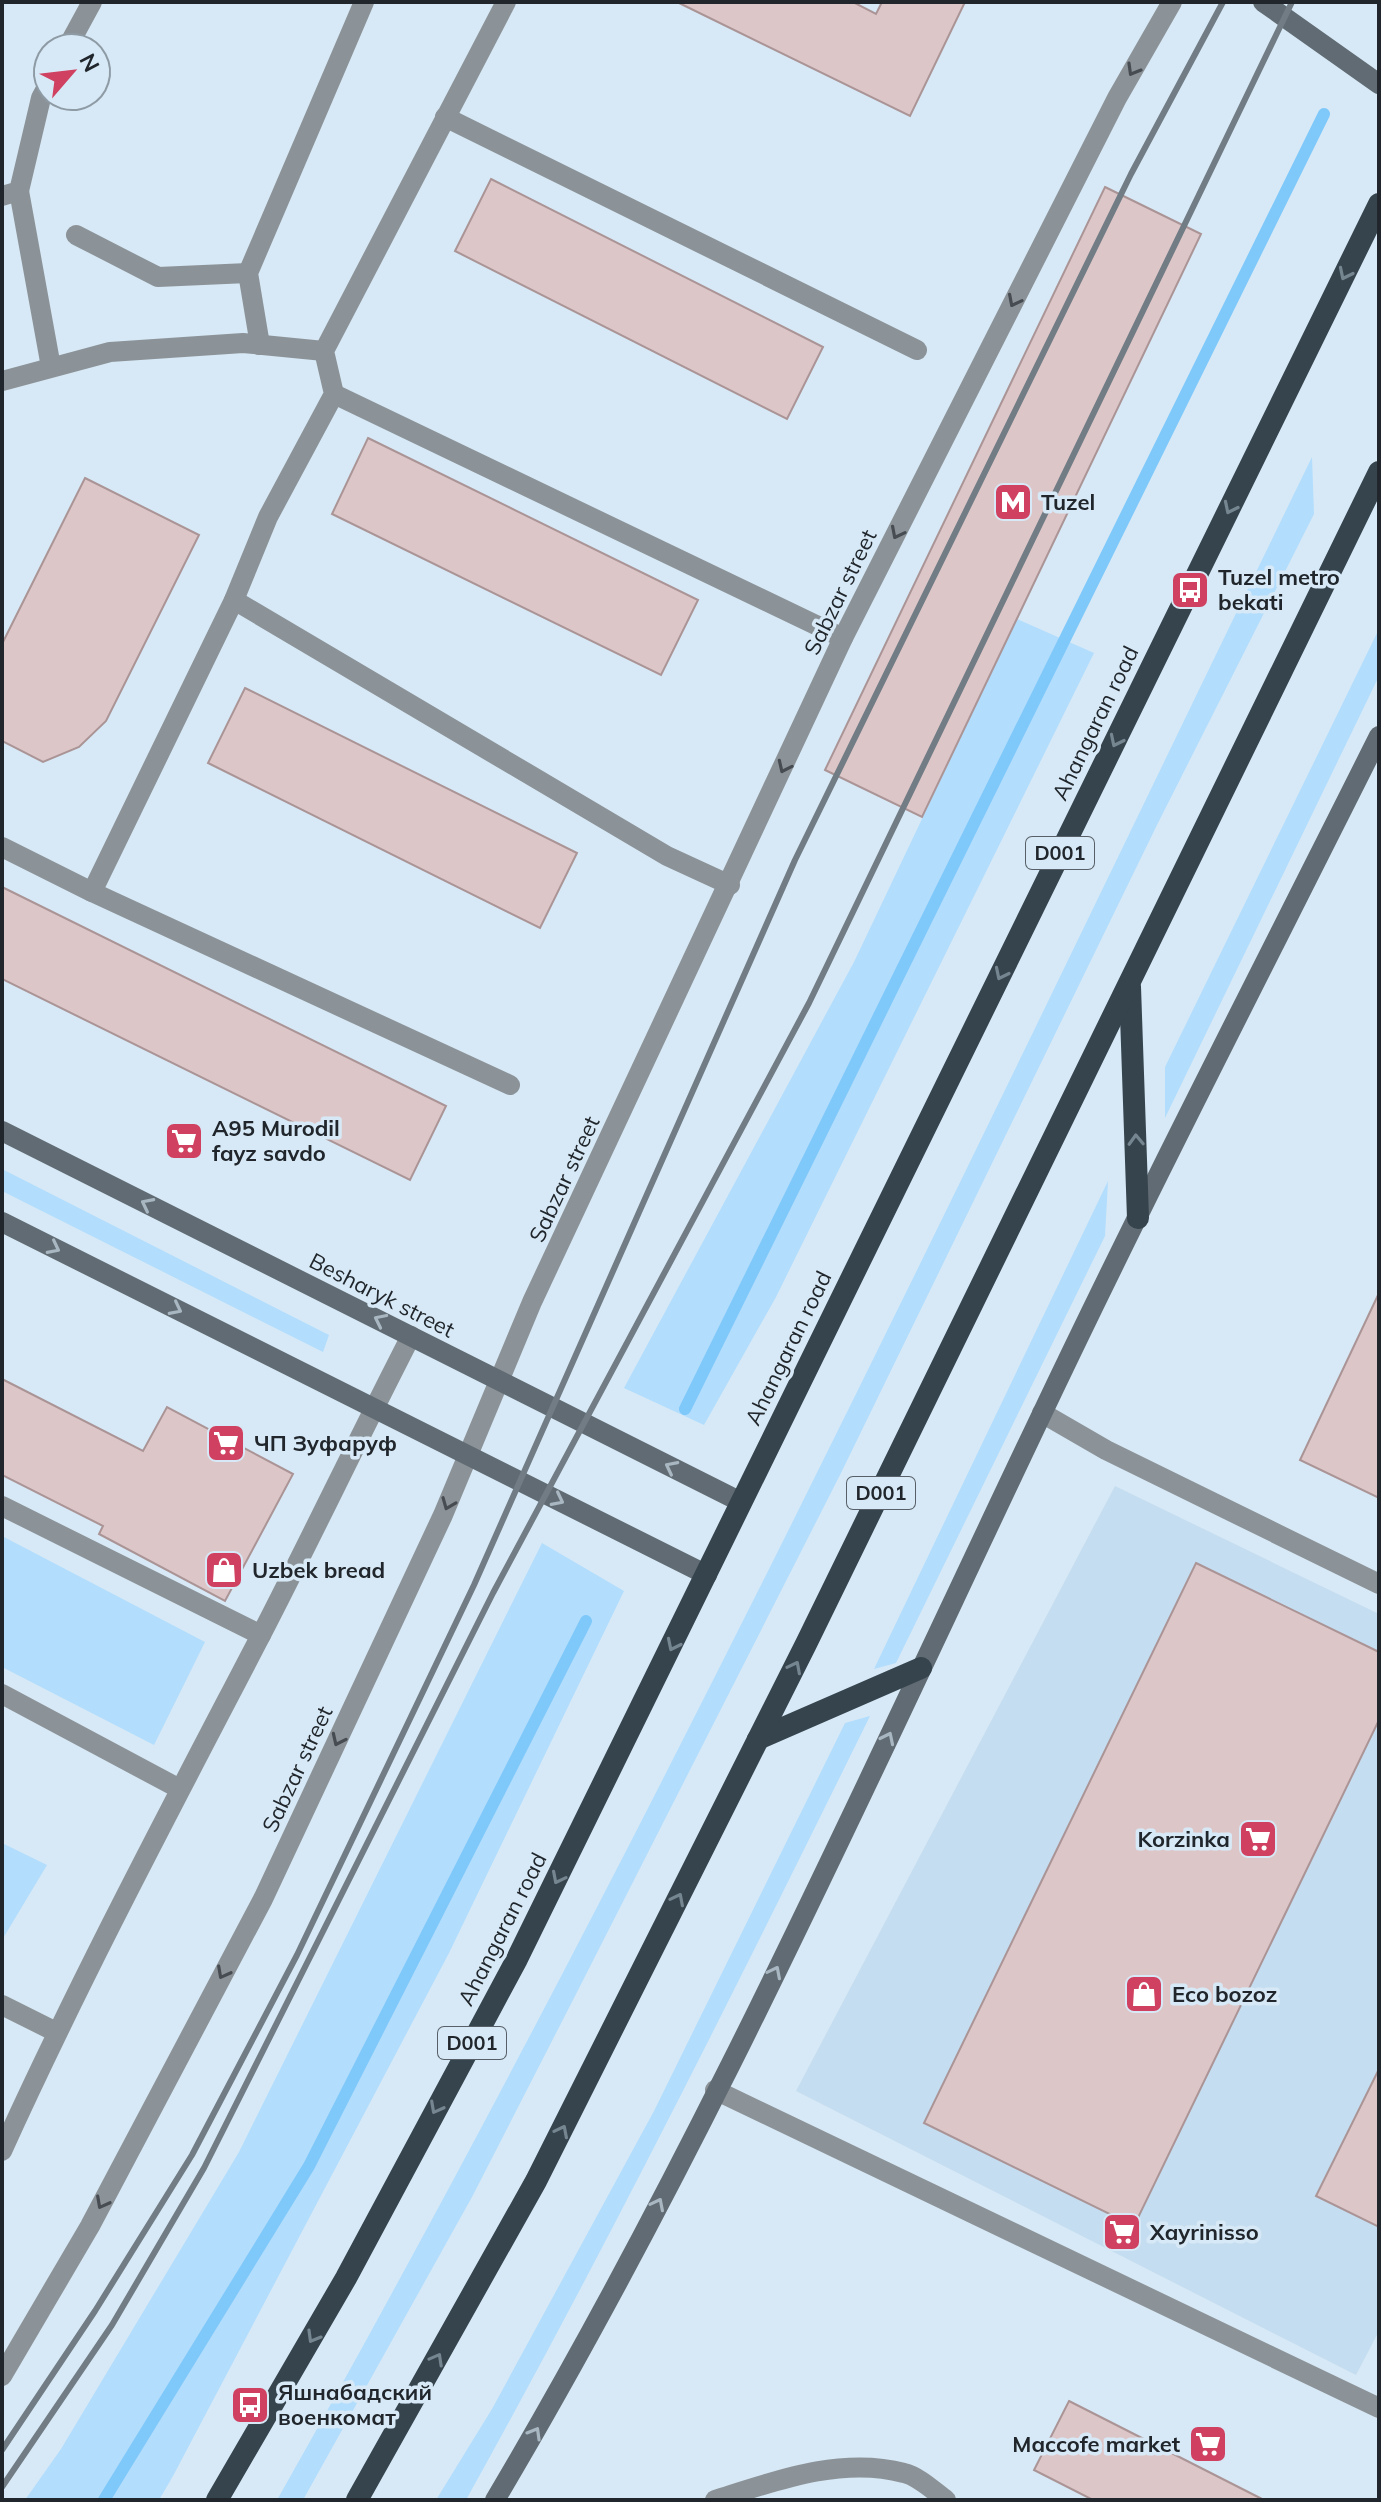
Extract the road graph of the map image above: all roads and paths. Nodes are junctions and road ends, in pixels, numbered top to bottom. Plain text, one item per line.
1 (92, 2) edge
2 (364, 2) edge
3 (506, 2) edge
4 (1172, 2) edge
5 (1263, 2) edge
6 (76, 32) edge
7 (1379, 84) edge
8 (36, 112) edge
9 (445, 117) junction
10 (10, 193) edge
11 (1379, 204) edge
12 (76, 235) dead end
13 (248, 273) junction
14 (260, 345) junction
15 (917, 350) dead end
16 (324, 351) junction
17 (51, 367) junction
18 (2, 381) edge
19 (334, 394) junction
20 (1379, 472) edge
21 (234, 600) junction
22 (843, 638) junction
23 (1379, 736) edge
24 (2, 847) edge
25 (730, 885) junction
26 (92, 892) junction
27 (1130, 984) junction
28 (510, 1085) dead end
29 (2, 1131) edge
30 (1138, 1218) junction
31 (2, 1222) edge
32 (411, 1336) junction
33 (499, 1381) junction
34 (373, 1408) junction
35 (1042, 1413) junction
36 (468, 1455) junction
37 (741, 1502) junction
38 (2, 1506) edge
39 (707, 1575) junction
40 (1379, 1584) edge
41 (261, 1635) junction
42 (921, 1668) junction
43 (2, 1694) edge
44 (758, 1739) junction
45 (178, 1788) junction
46 (2, 2005) edge
47 (56, 2032) junction
48 (715, 2090) junction
49 (2, 2151) edge
50 (2, 2376) edge
51 (1379, 2408) edge
52 (217, 2500) edge
53 (357, 2500) edge
54 (495, 2500) edge
55 (715, 2500) edge
56 (946, 2500) edge

1 - 6 street
2 - 13 street
3 - 9 street
4 -> 22 street, Sabzar street
5 - 7 main road
8 - 10 street
9 - 15 street
9 - 16 street
10 - 17 street
11 -> 37 highway, Ahangaran road / D001
12 - 13 street
13 - 14 street
14 - 16 street
14 - 17 street
16 - 19 street
17 - 18 street
19 - 21 street
19 - 22 street
20 - 27 highway, D001
21 - 25 street
21 - 26 street
22 -> 25 street, Sabzar street
23 - 30 main road
24 - 26 street
25 - 33 street, Sabzar street
26 - 28 street
30 -> 27 highway
44 -> 27 highway, D001
32 -> 29 main road, Besharyk street
30 - 35 main road
31 -> 34 main road
32 - 33 main road, Besharyk street
32 - 34 street
33 - 36 street, Sabzar street
37 -> 33 main road, Besharyk street
34 - 36 main road
34 - 41 street
35 - 40 street
35 - 42 main road
36 -> 39 main road
36 -> 50 street, Sabzar street
37 - 39 highway, Ahangaran road / D001
38 - 41 street
39 -> 52 highway, Ahangaran road / D001
41 - 45 street
42 - 44 highway
48 -> 42 main road
43 - 45 street
53 -> 44 highway, D001
45 - 47 street
46 - 47 street
47 - 49 street
48 - 51 street
54 -> 48 main road
55 - 56 street

